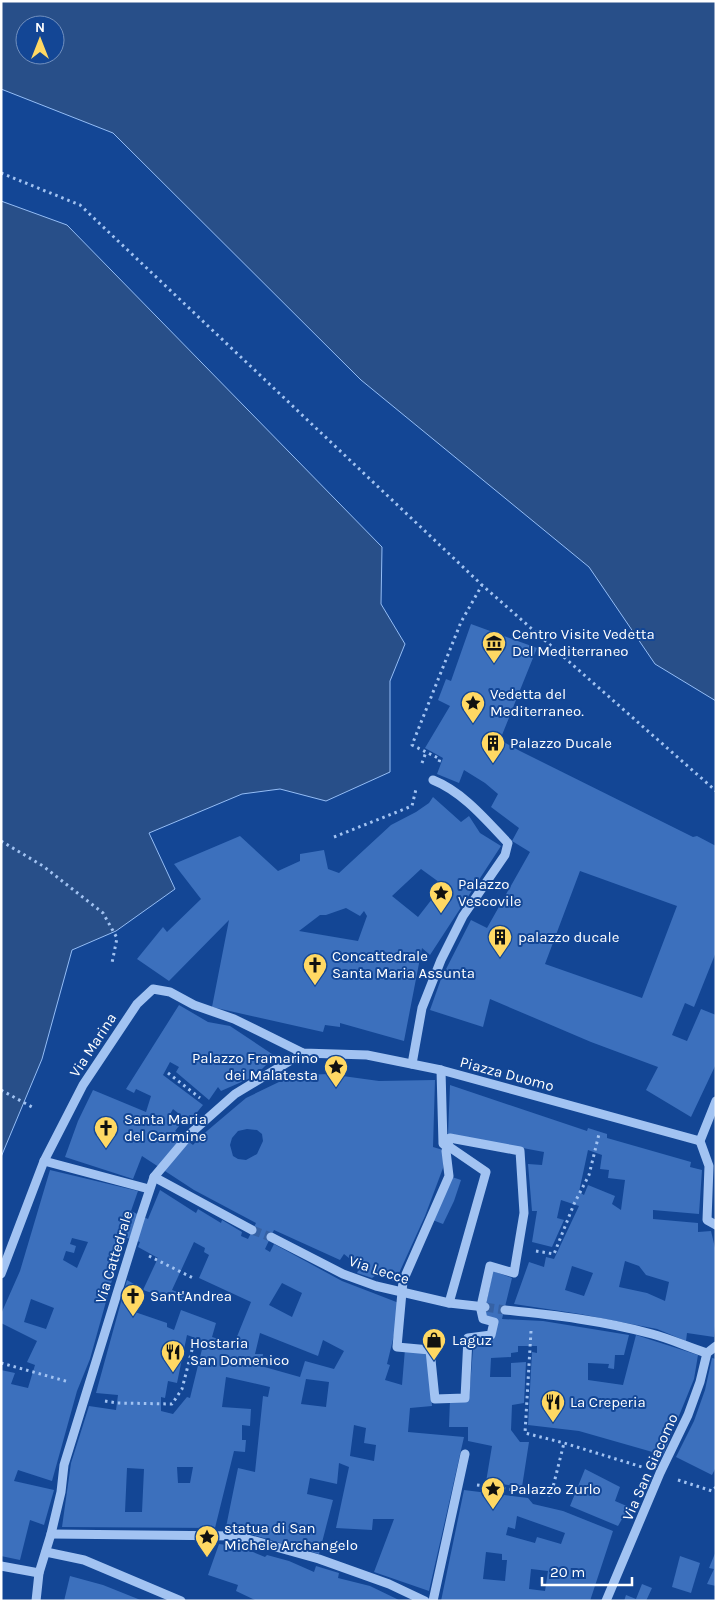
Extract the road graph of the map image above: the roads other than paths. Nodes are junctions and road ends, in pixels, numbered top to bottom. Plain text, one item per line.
1 (433, 780) dead end
2 (304, 1052) junction
3 (412, 1064) junction
4 (441, 1070) junction
5 (716, 1101) edge
6 (700, 1141) junction
7 (448, 1146) junction
8 (44, 1161) junction
9 (154, 1177) junction
10 (149, 1189) junction
11 (716, 1225) edge
12 (252, 1230) tunnel mouth
13 (270, 1237) tunnel mouth
14 (1, 1274) edge
15 (402, 1293) junction
16 (449, 1303) junction
17 (483, 1307) junction
18 (504, 1310) tunnel mouth
19 (716, 1346) edge
20 (707, 1353) junction
21 (465, 1454) dead end
22 (51, 1534) junction
23 (46, 1552) junction
24 (1, 1566) edge
25 (39, 1573) junction
26 (36, 1601) edge
27 (181, 1601) edge
28 (425, 1601) edge
29 (433, 1601) edge
30 (606, 1601) edge

1 - 3 street
2 - 3 street, Piazza Duomo
2 - 8 street, Via Marina
2 - 9 street, Via Cattedrale
3 - 4 street, Piazza Duomo
4 - 6 street, Piazza Duomo
4 - 7 street
5 - 6 street
6 - 11 street
7 - 15 street
7 - 16 street
7 - 17 street
8 - 10 street
8 - 14 street, Via Marina
9 - 10 street, Via Cattedrale
9 - 12 street
10 - 22 street, Via Cattedrale
13 - 15 street, Via Lecce
15 - 16 street, Via Lecce
15 - 17 street
16 - 17 street, Via Lecce
18 - 20 street
19 - 20 street
20 - 30 street, Via San Giacomo
21 - 29 street
22 - 23 street, Via Cattedrale
22 - 28 street
23 - 25 street, Via Cattedrale
23 - 27 street
24 - 25 street
25 - 26 street, Via Cattedrale

